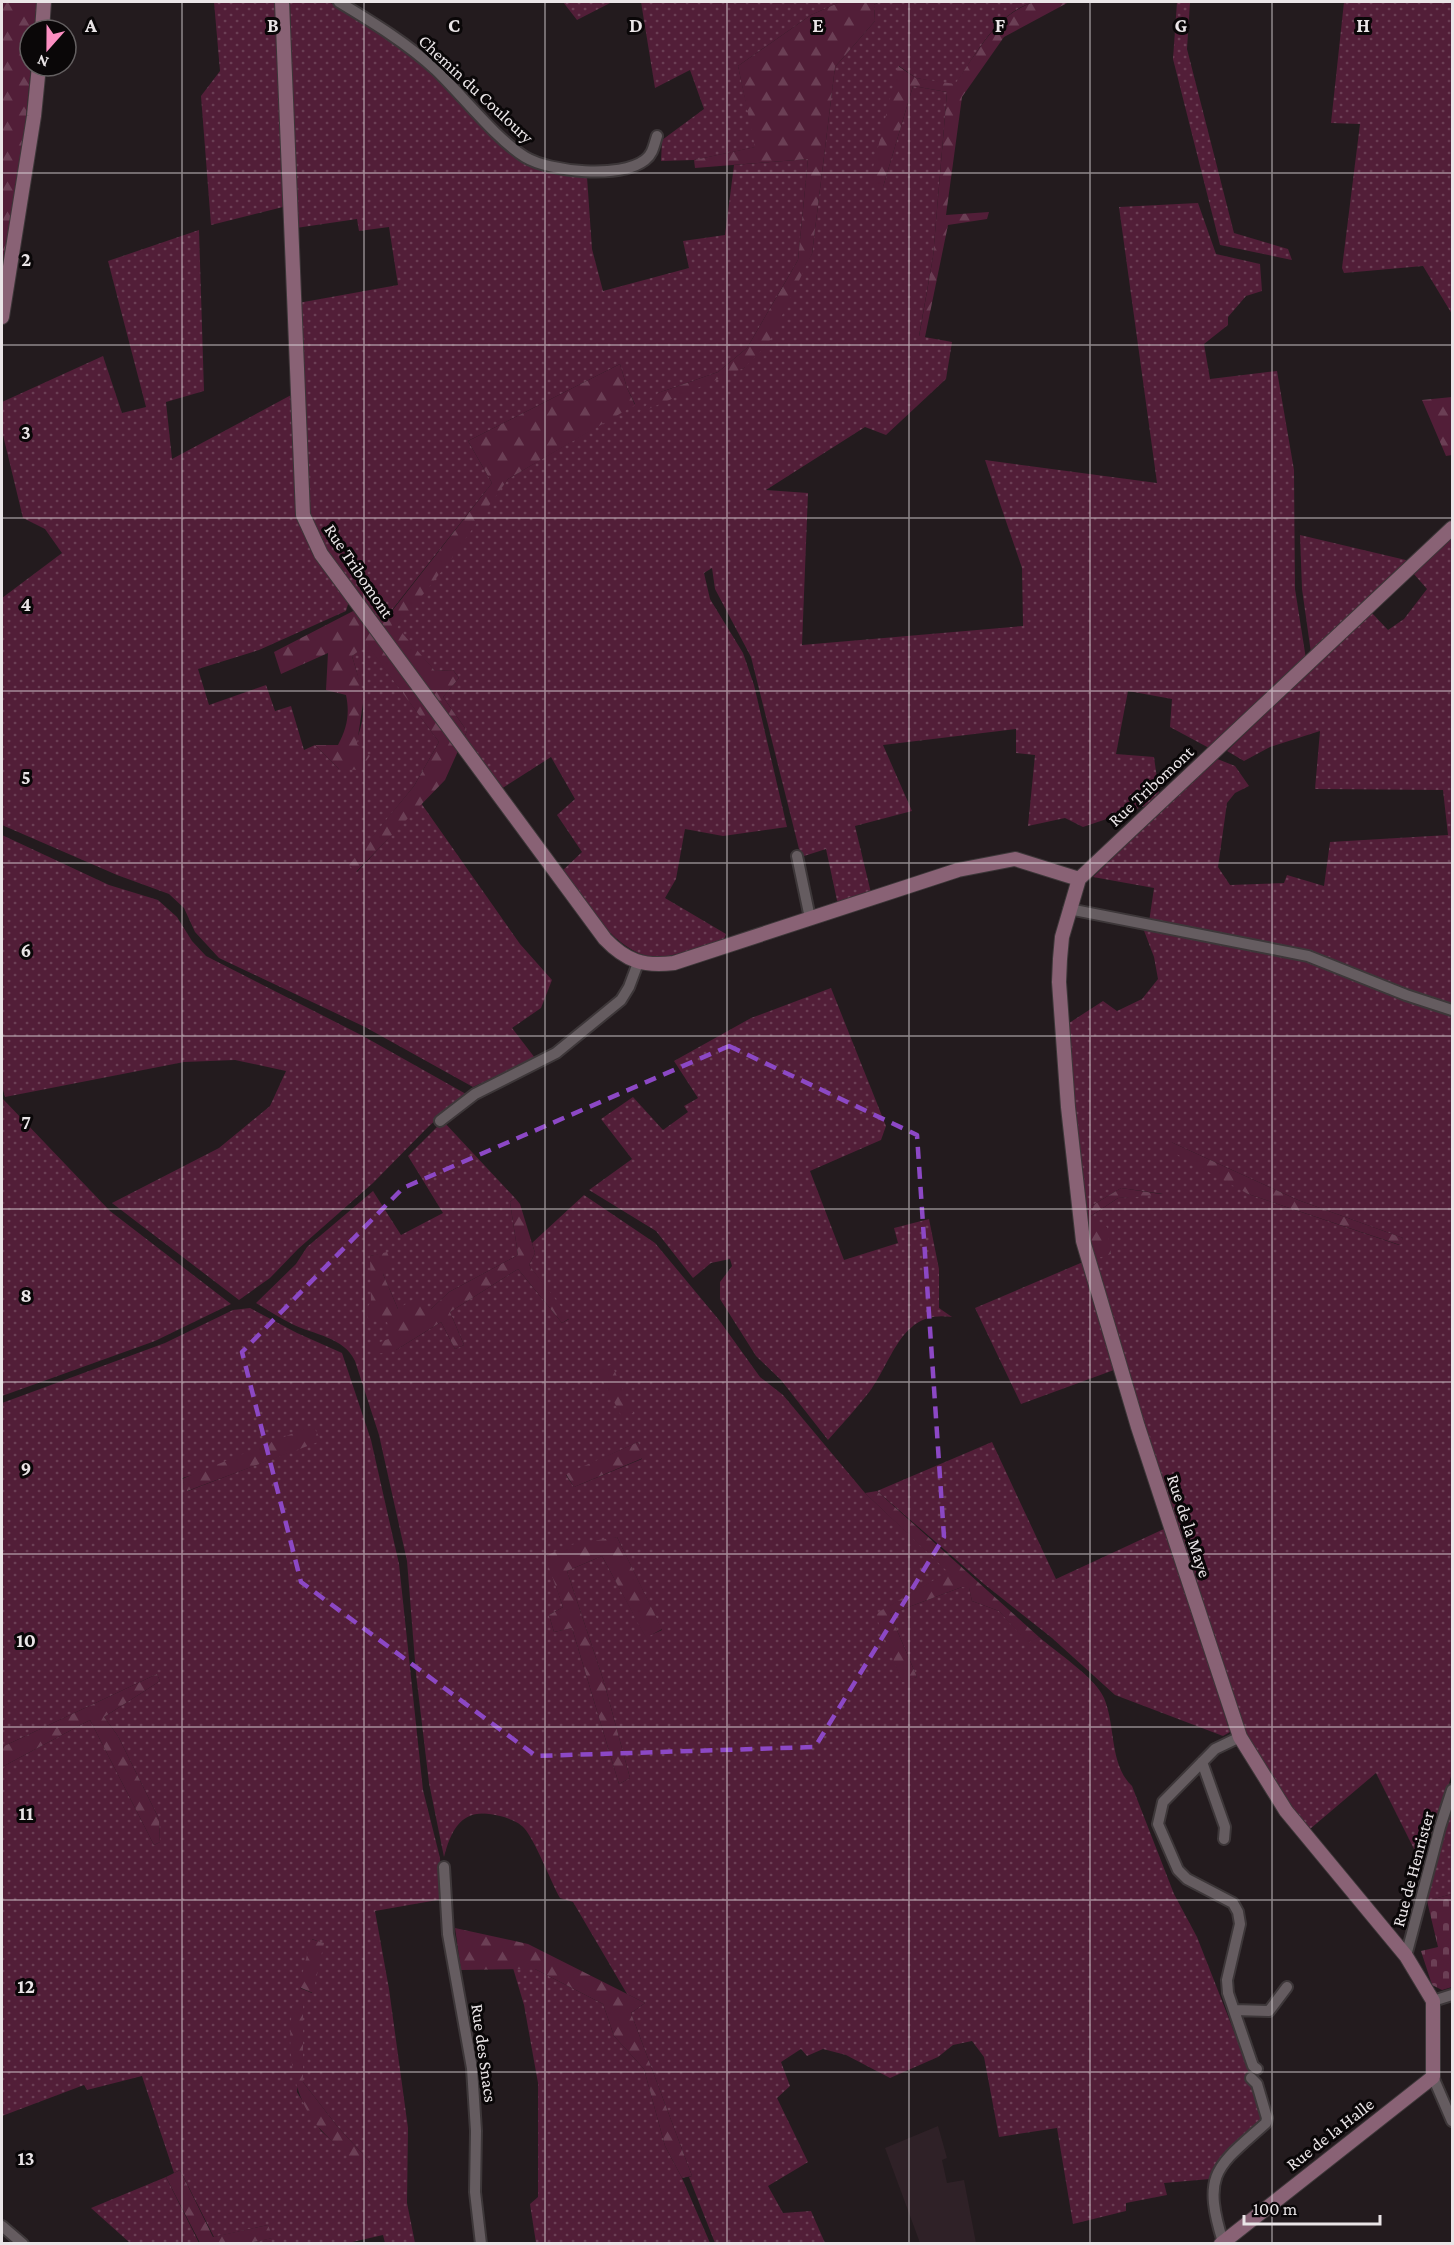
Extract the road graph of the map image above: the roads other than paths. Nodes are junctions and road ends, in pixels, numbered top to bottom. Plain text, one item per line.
1 (44, 2) edge
2 (282, 2) edge
3 (339, 2) edge
4 (43, 18) edge
5 (38, 78) edge
6 (657, 136) dead end
7 (2, 317) edge
8 (1452, 528) edge
9 (797, 856) dead end
10 (1079, 879) junction
11 (1069, 909) junction
12 (810, 918) junction
13 (638, 963) junction
14 (1452, 1010) edge
15 (440, 1121) dead end
16 (1240, 1737) junction
17 (1202, 1762) junction
18 (1452, 1790) edge
19 (1224, 1839) dead end
20 (444, 1867) dead end
21 (1406, 1956) junction
22 (1287, 1987) dead end
23 (1452, 1995) edge
24 (1433, 2001) junction
25 (1234, 2010) junction
26 (1433, 2077) junction
27 (1452, 2121) edge
28 (2, 2226) edge
29 (1222, 2243) edge
30 (23, 2244) edge
31 (481, 2244) edge

1 - 4 street
2 - 13 street, Rue Tribomont
3 - 6 street, Chemin du Couloury
5 - 7 street
8 - 10 street, Rue Tribomont
9 - 12 street
10 - 11 street, Rue de la Maye
10 - 12 street
11 - 14 street
11 - 16 street, Rue de la Maye
12 - 13 street
13 - 15 street
16 - 17 street
16 - 21 street, Rue de la Maye
17 - 19 street
17 - 25 street
18 - 21 street, Rue de Henrister
20 - 31 street, Rue des Snacs
21 - 24 street, Rue de la Maye
22 - 25 street
23 - 24 street
24 - 26 street
25 - 29 street
26 - 27 street
26 - 29 street, Rue de la Halle
28 - 30 street

